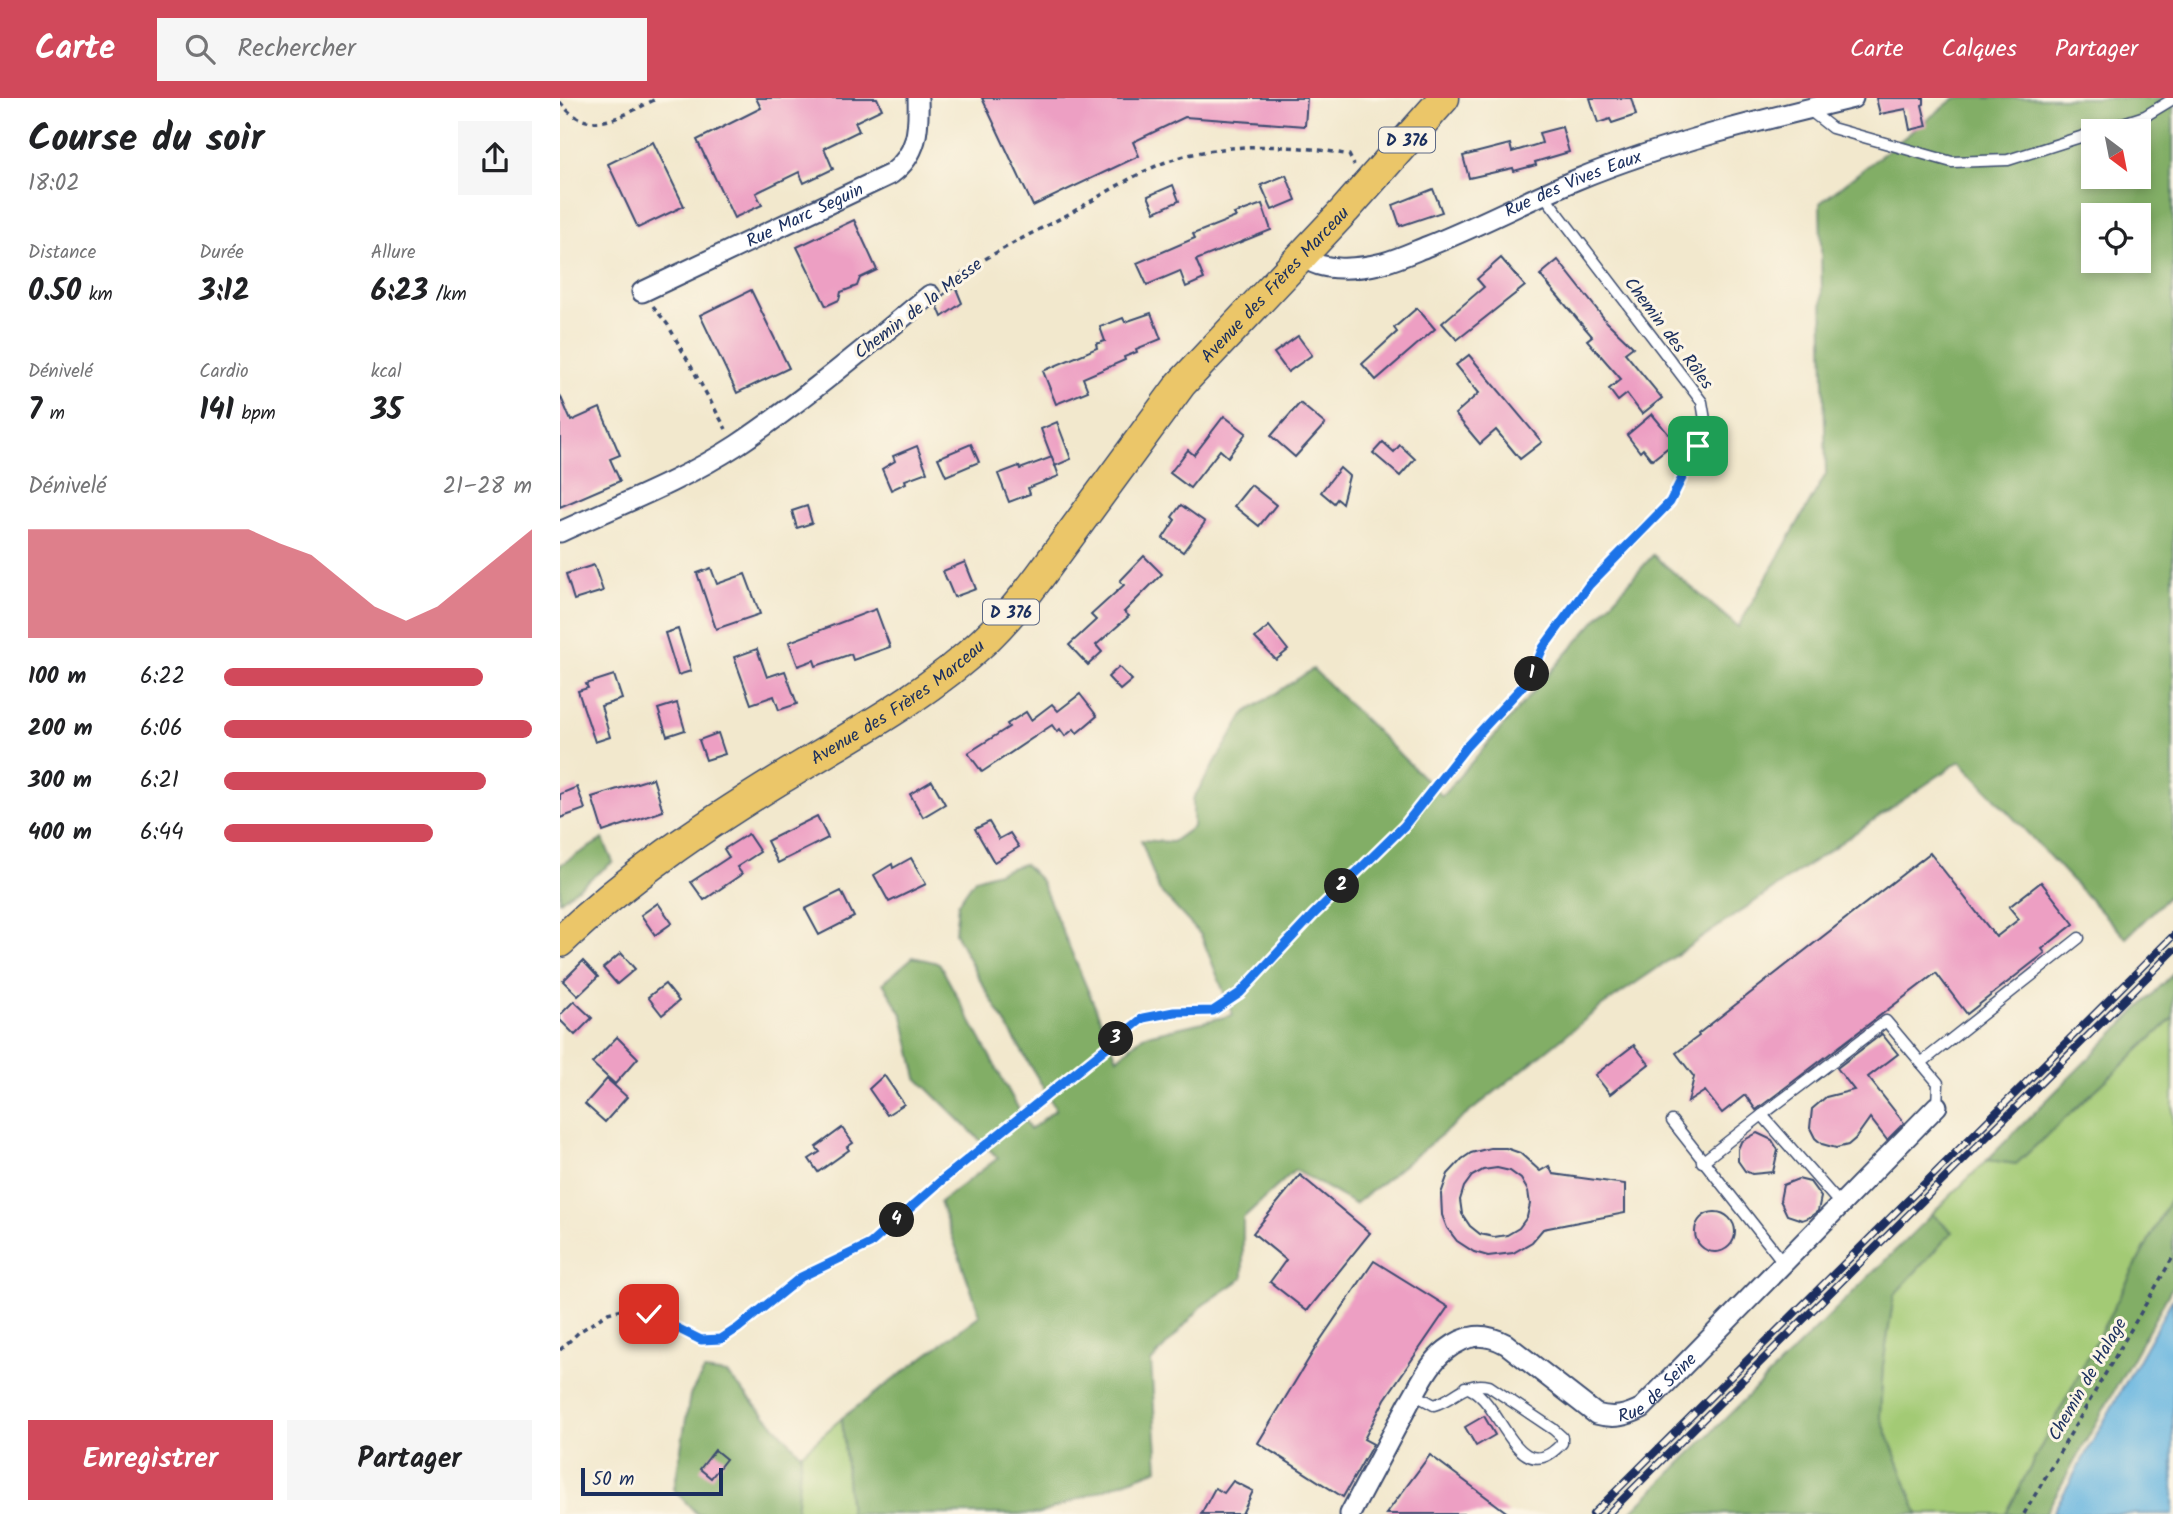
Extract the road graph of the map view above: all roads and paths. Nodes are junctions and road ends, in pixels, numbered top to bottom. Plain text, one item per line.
1 (657, 98) edge
2 (918, 98) edge
3 (1444, 98) edge
4 (1853, 98) edge
5 (2173, 99) edge
6 (560, 102) edge
7 (1808, 109) junction
8 (2135, 119) edge
9 (2081, 137) edge
10 (1370, 182) junction
11 (1544, 195) junction
12 (1301, 256) junction
13 (642, 292) joint
14 (930, 295) joint
15 (736, 446) junction
16 (1698, 446) joint
17 (560, 531) edge
18 (2079, 938) dead end
19 (560, 942) edge
20 (1921, 1063) junction
21 (1937, 1106) joint
22 (1762, 1115) junction
23 (1672, 1121) dead end
24 (1702, 1162) junction
25 (1840, 1203) junction
26 (2173, 1257) edge
27 (1783, 1262) junction
28 (560, 1350) edge
29 (1465, 1387) junction
30 (1415, 1394) junction
31 (1350, 1514) edge
32 (2024, 1514) edge

1 - 6 path
2 - 13 street, Rue Marc Seguin
3 - 10 main road, D 376
4 - 7 street, Rue des Vives Eaux
5 - 8 lane
7 - 9 lane
7 - 11 street, Rue des Vives Eaux
10 - 12 main road, Avenue des Frères Marceau / D 376
10 - 14 path, Chemin de la Messe
11 - 12 street, Rue des Vives Eaux
11 - 16 lane, Chemin des Rôles
12 - 19 main road, Avenue des Frères Marceau / D 376
13 - 15 path
14 - 15 street, Chemin de la Messe
15 - 17 street, Chemin de la Messe
16 - 28 path
18 - 20 lane
20 - 21 lane
20 - 22 lane
21 - 25 street, Rue de Seine
22 - 24 lane
22 - 25 lane
23 - 24 lane
24 - 27 lane
25 - 27 street, Rue de Seine
26 - 32 path, Chemin de Halage
27 - 30 street, Rue de Seine
29 - 29 lane
29 - 30 lane
30 - 31 street, Rue de Seine

